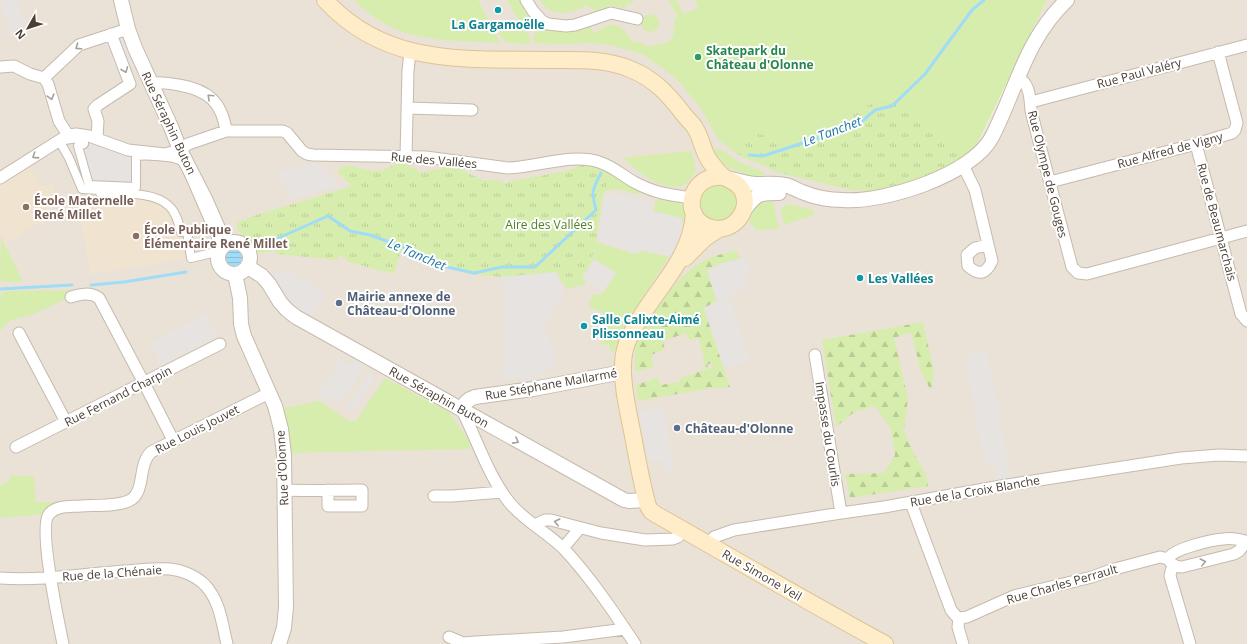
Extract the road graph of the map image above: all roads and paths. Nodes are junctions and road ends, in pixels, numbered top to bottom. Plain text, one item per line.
1 (121, 0) edge
2 (325, 0) edge
3 (526, 0) edge
4 (1067, 0) edge
5 (636, 19) dead end
6 (128, 29) junction
7 (111, 34) junction
8 (1247, 45) edge
9 (410, 52) junction
10 (1218, 52) junction
11 (0, 67) edge
12 (1018, 77) junction
13 (44, 78) junction
14 (151, 83) junction
15 (1031, 102) junction
16 (407, 108) junction
17 (472, 110) dead end
18 (685, 115) junction
19 (226, 131) junction
20 (68, 135) junction
21 (97, 138) junction
22 (1196, 144) junction
23 (180, 150) junction
24 (406, 156) junction
25 (963, 165) junction
26 (0, 178) edge
27 (728, 178) junction
28 (701, 182) junction
29 (1050, 182) junction
30 (803, 192) junction
31 (693, 205) junction
32 (744, 210) junction
33 (719, 229) junction
34 (1247, 231) edge
35 (1222, 237) junction
36 (225, 244) junction
37 (988, 245) dead end
38 (212, 253) joint
39 (248, 267) junction
40 (674, 269) junction
41 (235, 274) junction
42 (71, 297) dead end
43 (1247, 321) edge
44 (19, 333) dead end
45 (220, 344) dead end
46 (815, 355) dead end
47 (623, 372) junction
48 (144, 382) junction
49 (269, 392) junction
50 (462, 410) junction
51 (482, 421) junction
52 (66, 422) junction
53 (173, 440) junction
54 (16, 447) dead end
55 (480, 448) junction
56 (1247, 456) edge
57 (284, 490) junction
58 (328, 490) dead end
59 (502, 492) junction
60 (434, 496) dead end
61 (646, 500) junction
62 (910, 503) junction
63 (841, 512) junction
64 (535, 525) junction
65 (580, 528) junction
66 (684, 530) junction
67 (1247, 541) edge
68 (708, 544) junction
69 (563, 548) junction
70 (1171, 562) junction
71 (49, 577) junction
72 (0, 578) edge
73 (959, 618) junction
74 (625, 630) junction
75 (449, 637) dead end
76 (563, 641) edge
77 (63, 644) edge
78 (227, 644) edge
79 (279, 644) edge
80 (635, 644) edge
81 (885, 644) edge
82 (963, 644) edge
83 (1190, 644) edge

1 - 6 street, Rue Séraphin Buton
2 - 9 main road
3 - 5 street
4 - 12 street
6 - 7 street
6 - 14 street, Rue Séraphin Buton
7 -> 13 street
7 -> 21 street
8 - 10 street, Rue Paul Valéry
9 - 16 street
9 - 18 main road
10 - 15 street, Rue Paul Valéry
10 - 22 street, Rue Alfred de Vigny
11 - 13 street
12 - 15 street, Rue Olympe de Gouges
12 - 25 street
13 -> 20 street
19 -> 14 street
14 - 23 street, Rue Séraphin Buton
15 - 29 street, Rue Olympe de Gouges
16 - 17 street
16 - 24 street
18 - 27 main road
18 - 28 main road
19 - 23 street, Rue des Vallées
19 - 24 street, Rue des Vallées
20 - 21 street, Rue des Vallées
20 -> 26 street
21 - 23 street, Rue des Vallées
22 - 29 street, Rue Alfred de Vigny
22 - 35 street, Rue de Beaumarchais
23 - 36 street, Rue Séraphin Buton
24 - 31 street, Rue des Vallées
25 - 30 street
25 - 37 street
27 - 28 main road
27 - 30 street
27 - 32 main road
28 - 31 main road
29 - 35 street, Rue Olympe de Gouges
30 - 32 street
31 - 33 main road
31 - 40 main road
32 - 33 main road
33 - 40 main road
34 - 35 street
35 - 43 street, Rue de Beaumarchais
36 - 39 street
36 - 41 street
38 - 38 street
39 - 41 street
39 - 50 street, Rue Séraphin Buton
40 - 47 main road
41 - 49 street, Rue d'Olonne
42 - 48 street
44 - 52 street
45 - 48 street, Rue Fernand Charpin
46 - 63 street, Impasse du Courlis
47 - 50 street, Rue Stéphane Mallarmé
47 - 61 main road
48 - 52 street, Rue Fernand Charpin
48 - 53 street
49 - 53 street, Rue Louis Jouvet
49 - 57 street, Rue d'Olonne
50 - 51 street, Rue Séraphin Buton
50 - 55 street
51 - 55 street
51 -> 61 street, Rue Séraphin Buton
52 - 54 street, Rue Fernand Charpin
53 - 71 street, Rue Louis Jouvet
55 - 59 street
56 - 62 street, Rue de la Croix Blanche
57 - 58 street
57 - 79 street, Rue d'Olonne
59 - 60 street
59 - 64 street
61 - 66 main road, Rue Simone Veil
62 - 63 street, Rue de la Croix Blanche
62 - 73 street
63 - 68 street, Rue de la Croix Blanche
65 -> 64 street
64 - 69 street
65 - 66 street
65 - 69 street
66 - 68 main road, Rue Simone Veil
70 -> 67 street, Rue Charles Perrault
67 - 70 street, Rue Charles Perrault
68 - 81 main road, Rue Simone Veil
69 - 74 street
70 - 73 street, Rue Charles Perrault
70 - 83 street
71 - 72 street, Rue de la Chénaie
71 - 77 street, Rue Louis Jouvet
71 - 78 street, Rue de la Chénaie
73 - 82 street
74 - 76 street
74 - 80 street
75 - 76 street

